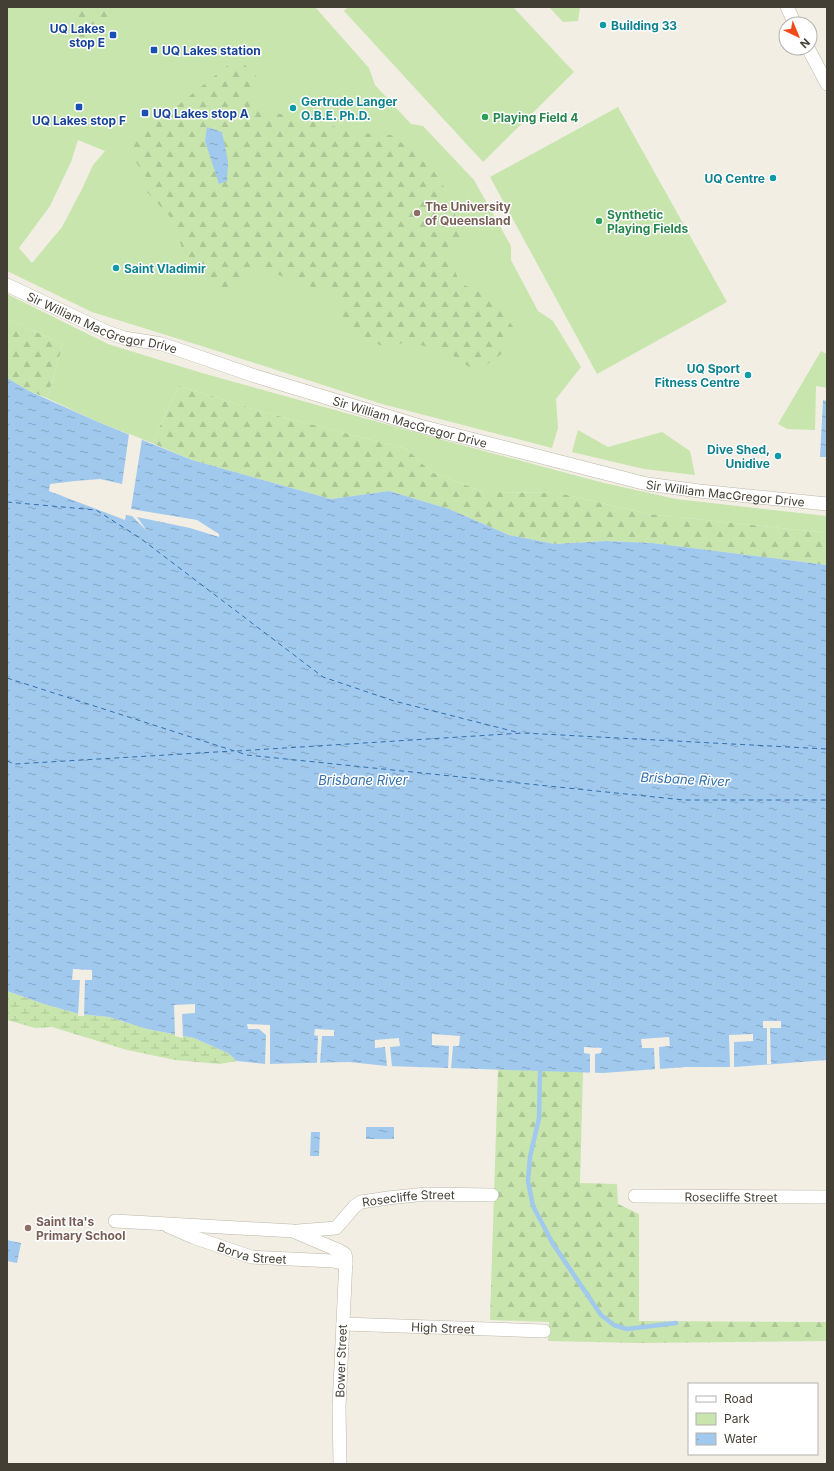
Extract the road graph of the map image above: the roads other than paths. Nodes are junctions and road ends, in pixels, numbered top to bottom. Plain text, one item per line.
1 (812, 56) edge
2 (827, 84) edge
3 (7, 285) edge
4 (827, 504) edge
5 (492, 1195) dead end
6 (635, 1196) dead end
7 (827, 1197) edge
8 (115, 1221) dead end
9 (163, 1223) junction
10 (336, 1228) joint
11 (293, 1231) junction
12 (346, 1261) junction
13 (342, 1324) junction
14 (544, 1331) dead end
15 (340, 1464) edge

1 - 2 street
3 - 4 street, Sir William MacGregor Drive
5 - 10 street, Rosecliffe Street
6 - 7 street, Rosecliffe Street
8 - 9 street, Borva Street
9 - 11 street, Borva Street
9 - 12 street, Borva Street
10 - 11 street, Borva Street
11 - 12 street, Borva Street
12 - 13 street, Bower Street
13 - 14 street, High Street
13 - 15 street, Bower Street

